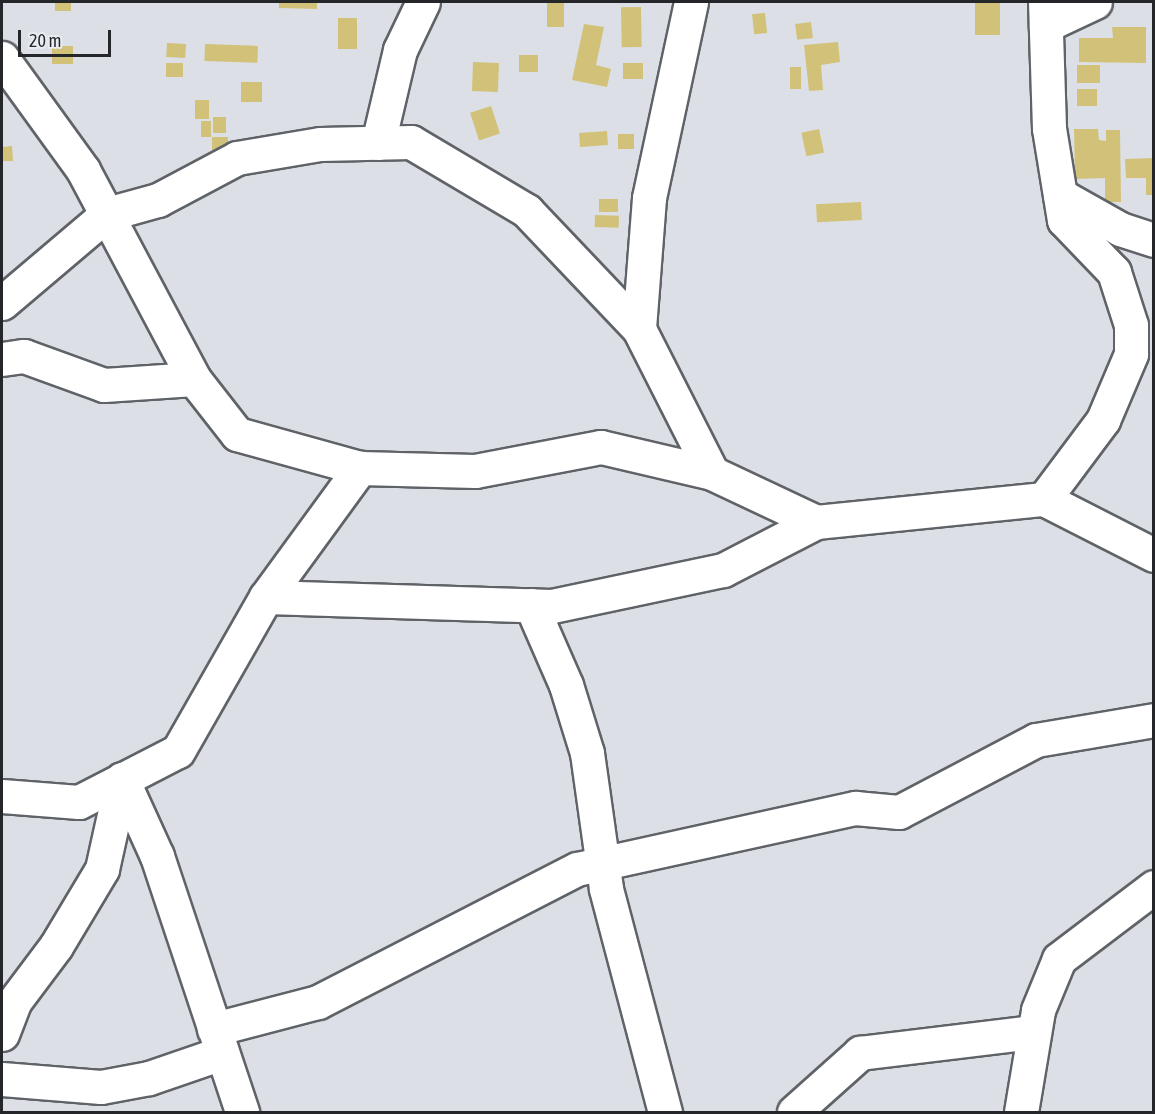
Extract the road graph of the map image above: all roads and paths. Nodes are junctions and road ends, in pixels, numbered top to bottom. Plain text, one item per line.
1 (423, 2) edge
2 (691, 2) edge
3 (1095, 2) edge
4 (1046, 14) edge
5 (2, 58) edge
6 (378, 143) junction
7 (1060, 195) junction
8 (107, 214) junction
9 (1154, 240) edge
10 (2, 303) edge
11 (639, 329) junction
12 (2, 359) edge
13 (194, 379) junction
14 (360, 468) junction
15 (712, 472) junction
16 (1044, 499) junction
17 (816, 522) junction
18 (1154, 555) edge
19 (266, 597) junction
20 (531, 605) junction
21 (1154, 720) edge
22 (122, 779) junction
23 (2, 796) edge
24 (606, 862) junction
25 (1154, 887) edge
26 (1034, 1032) junction
27 (2, 1034) edge
28 (218, 1041) junction
29 (2, 1079) edge
30 (54, 1098) edge
31 (242, 1113) edge
32 (665, 1113) edge
33 (794, 1113) edge
34 (1021, 1113) edge

1 - 6 street
2 - 11 street
3 - 4 street
4 - 7 street
5 - 8 street
6 - 8 street
6 - 11 street
7 - 9 street
7 - 16 street
8 - 10 street
8 - 13 street
11 - 15 street
12 - 13 street
13 - 14 street
14 - 15 street
14 - 19 street
15 - 17 street
16 - 17 street
16 - 18 street
17 - 20 street
19 - 20 street
19 - 22 street
20 - 24 street
21 - 24 street
22 - 23 street
22 - 27 street
22 - 28 street
24 - 28 street
24 - 32 street
25 - 26 street
26 - 33 street
26 - 34 street
28 - 30 street
28 - 31 street
29 - 30 street

